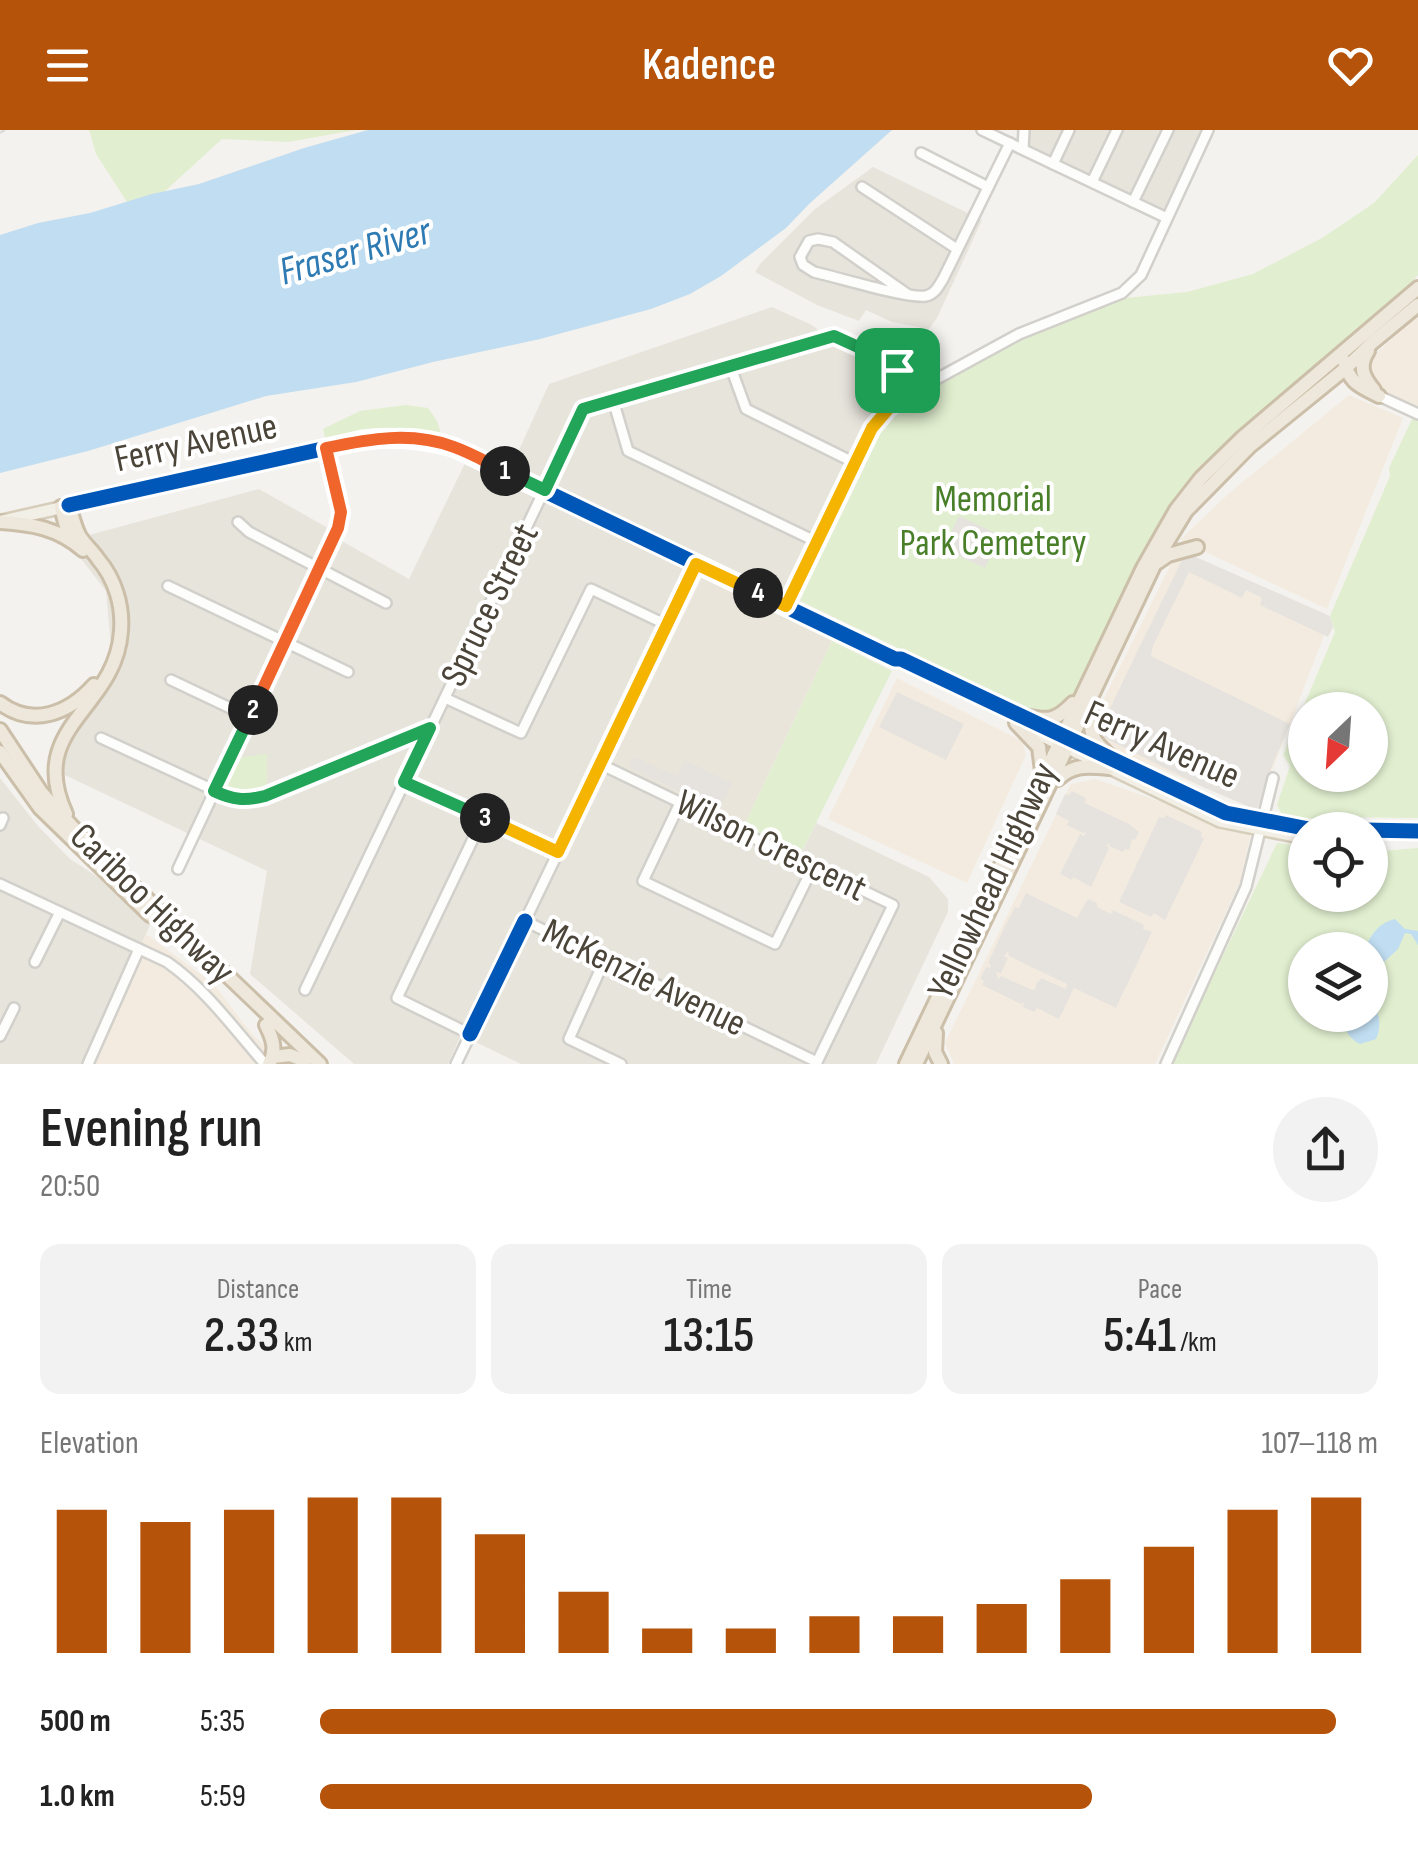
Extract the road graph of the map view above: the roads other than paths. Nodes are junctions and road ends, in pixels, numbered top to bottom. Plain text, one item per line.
1 (982, 130) edge
2 (1024, 130) edge
3 (1069, 130) edge
4 (1117, 130) edge
5 (1168, 130) edge
6 (1208, 130) edge
7 (1010, 143) junction
8 (1023, 150) junction
9 (920, 152) dead end
10 (1053, 164) junction
11 (1092, 182) junction
12 (988, 186) junction
13 (862, 187) dead end
14 (1134, 202) junction
15 (1167, 218) junction
16 (957, 249) junction
17 (1418, 288) edge
18 (907, 294) junction
19 (1418, 305) edge
20 (1373, 342) junction
21 (1350, 346) junction
22 (730, 365) junction
23 (1346, 368) junction
24 (897, 370) junction
25 (1362, 387) junction
26 (909, 394) junction
27 (1379, 396) junction
28 (1310, 397) junction
29 (613, 400) junction
30 (1418, 414) edge
31 (872, 428) junction
32 (326, 448) junction
33 (855, 463) junction
34 (545, 490) junction
35 (65, 506) junction
36 (1186, 511) junction
37 (0, 522) edge
38 (238, 522) dead end
39 (70, 538) junction
40 (817, 542) junction
41 (696, 564) junction
42 (1156, 564) junction
43 (320, 567) junction
44 (168, 586) dead end
45 (386, 603) dead end
46 (786, 606) junction
47 (667, 625) junction
48 (285, 641) junction
49 (348, 672) dead end
50 (171, 680) dead end
51 (1087, 696) junction
52 (445, 698) junction
53 (0, 704) edge
54 (249, 717) junction
55 (1018, 719) junction
56 (430, 728) junction
57 (0, 730) edge
58 (101, 738) dead end
59 (1065, 742) junction
60 (0, 752) edge
61 (0, 760) edge
62 (600, 764) junction
63 (1114, 765) junction
64 (1273, 778) dead end
65 (17, 779) junction
66 (404, 782) junction
67 (1045, 783) junction
68 (214, 791) junction
69 (680, 803) junction
70 (484, 818) junction
71 (1261, 824) junction
72 (78, 833) junction
73 (1288, 833) edge
74 (1418, 835) edge
75 (1388, 837) edge
76 (558, 852) junction
77 (814, 867) junction
78 (178, 869) dead end
79 (0, 884) edge
80 (60, 912) junction
81 (524, 921) junction
82 (139, 949) junction
83 (605, 959) junction
84 (35, 962) dead end
85 (305, 990) dead end
86 (14, 1008) dead end
87 (938, 1018) junction
88 (266, 1025) junction
89 (470, 1034) junction
90 (0, 1036) edge
91 (269, 1062) edge
92 (307, 1062) edge
93 (817, 1063) edge
94 (915, 1063) edge
95 (88, 1064) edge
96 (320, 1064) edge
97 (456, 1064) edge
98 (621, 1064) edge
99 (941, 1064) edge
100 (1166, 1064) edge

1 - 7 street
2 - 8 street
3 - 10 street
4 - 11 street
5 - 14 street
6 - 15 street
7 - 8 street
7 - 12 street
8 - 10 street
9 - 12 street
10 - 11 street
11 - 14 street
12 - 16 street
13 - 16 street
14 - 15 street
15 - 26 street
16 - 18 street
17 - 21 highway, Yellowhead Highway
18 - 18 street
19 - 20 highway, Yellowhead Highway
20 - 23 highway, Yellowhead Highway
20 - 27 highway
21 - 23 highway
21 - 51 highway, Yellowhead Highway
22 - 24 street, Spruce Street
22 - 29 street, Spruce Street
22 - 33 street
23 - 25 highway
23 - 28 highway, Yellowhead Highway
24 - 26 street
24 - 31 street
25 - 27 highway
25 - 28 highway
26 - 31 street
27 - 30 street
28 - 36 highway, Yellowhead Highway
29 - 34 street, Spruce Street
29 - 40 street
31 - 33 street
32 - 34 main road, Ferry Avenue
32 - 35 main road, Ferry Avenue
32 - 43 street
33 - 40 street
34 - 41 main road, Ferry Avenue
34 - 52 street, Spruce Street
35 - 37 main road, Ferry Avenue
35 - 39 highway
35 - 72 highway
36 - 42 highway, Yellowhead Highway
36 - 42 highway
37 - 39 highway
38 - 43 street
39 - 53 highway
40 - 46 street
41 - 46 main road, Ferry Avenue
41 - 47 street
42 - 51 highway, Yellowhead Highway
43 - 45 street
43 - 48 street
44 - 48 street
46 - 55 main road, Ferry Avenue
47 - 52 street
47 - 62 street
48 - 49 street
48 - 54 street
50 - 54 street
51 - 55 highway
51 - 59 highway, Yellowhead Highway
51 - 63 highway
52 - 56 street, Spruce Street
54 - 68 street
55 - 59 main road, Ferry Avenue
55 - 67 highway
56 - 66 street, Spruce Street
56 - 68 street
57 - 72 highway, Cariboo Highway
58 - 68 street
59 - 63 main road, Ferry Avenue
59 - 67 highway, Yellowhead Highway
60 - 65 highway, Cariboo Highway
61 - 65 highway
62 - 69 street, Wilson Crescent
62 - 76 street
63 - 67 highway
63 - 71 main road, Ferry Avenue
64 - 71 street
65 - 88 highway, Cariboo Highway
66 - 70 street
66 - 85 street, Spruce Street
67 - 87 highway, Yellowhead Highway
67 - 94 highway, Yellowhead Highway
68 - 78 street
69 - 77 street, Wilson Crescent
69 - 77 street
70 - 76 street
70 - 89 street
71 - 73 main road, Ferry Avenue
71 - 74 main road, Ferry Avenue
71 - 100 street
72 - 96 highway, Cariboo Highway
74 - 75 main road, Ferry Avenue
76 - 81 street
77 - 93 street, Wilson Crescent
79 - 80 street
80 - 82 street
80 - 84 street
81 - 83 street, McKenzie Avenue
81 - 89 street
82 - 91 street
82 - 95 street
83 - 93 street, McKenzie Avenue
83 - 98 street
86 - 90 street
87 - 94 highway, Yellowhead Highway
87 - 99 highway
88 - 91 highway
88 - 92 highway, Cariboo Highway
89 - 97 street
91 - 92 highway

